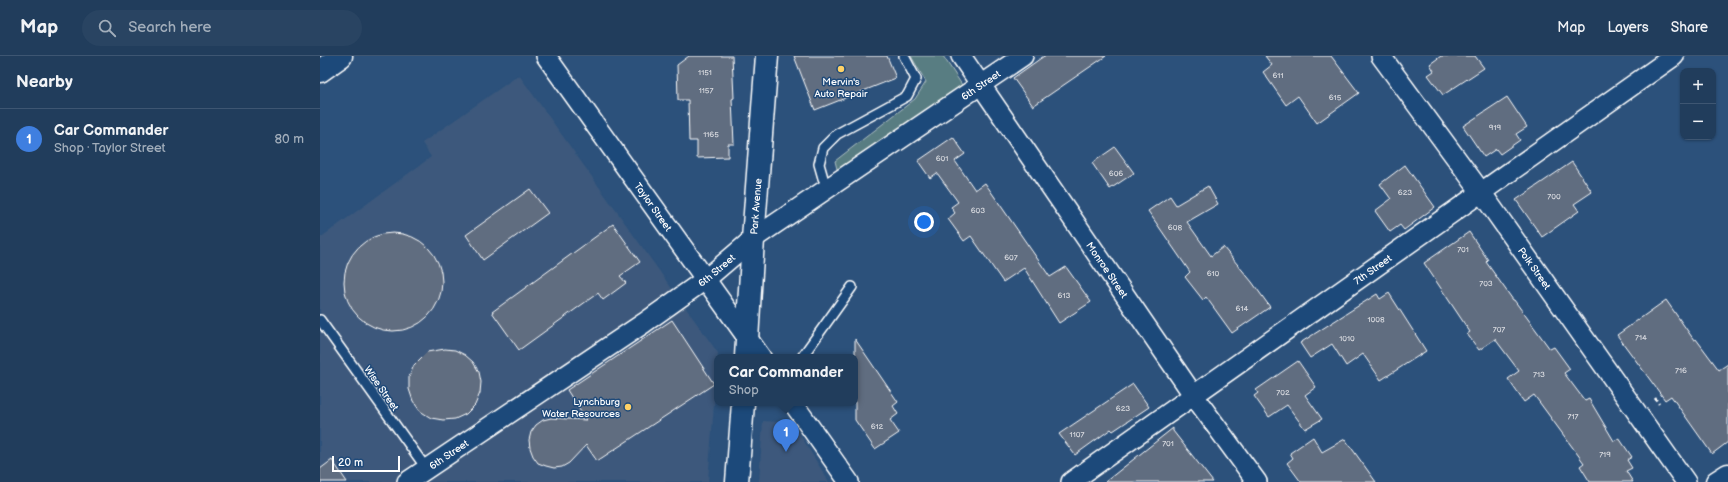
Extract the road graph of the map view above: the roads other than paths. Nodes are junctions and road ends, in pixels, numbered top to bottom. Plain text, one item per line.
1 (341, 56) edge
2 (546, 56) edge
3 (767, 56) edge
4 (904, 56) edge
5 (961, 56) edge
6 (1023, 56) edge
7 (1381, 56) edge
8 (1674, 56) edge
9 (320, 71) edge
10 (981, 85) junction
11 (829, 188) junction
12 (1480, 192) junction
13 (753, 239) junction
14 (706, 279) junction
15 (852, 287) dead end
16 (320, 320) edge
17 (747, 347) edge
18 (757, 354) edge
19 (804, 354) edge
20 (1194, 396) junction
21 (743, 406) edge
22 (795, 406) edge
23 (426, 468) junction
24 (1728, 475) edge
25 (407, 482) edge
26 (736, 482) edge
27 (849, 482) edge
28 (1071, 482) edge
29 (1257, 482) edge
30 (1686, 482) edge
31 (1717, 482) edge

1 - 9 main road
2 - 14 street, Taylor Street
3 - 13 main road, Park Avenue
4 - 11 lane
5 - 10 street, Monroe Street
6 - 10 street, 6th Street
7 - 12 street, Polk Street
8 - 12 street, 7th Street
10 - 11 street, 6th Street
10 - 20 street, Monroe Street
11 - 13 street, 6th Street
12 - 20 street, 7th Street
12 - 30 street, Polk Street
13 - 14 street, 6th Street
13 - 17 main road, Park Avenue
14 - 17 street, Taylor Street
14 - 23 street, 6th Street
15 - 19 lane
16 - 23 lane, Wise Street
17 - 18 street, Taylor Street
20 - 28 street, 7th Street
20 - 29 street, Monroe Street
21 - 26 main road
22 - 27 street
23 - 25 street, 6th Street
24 - 31 main road

